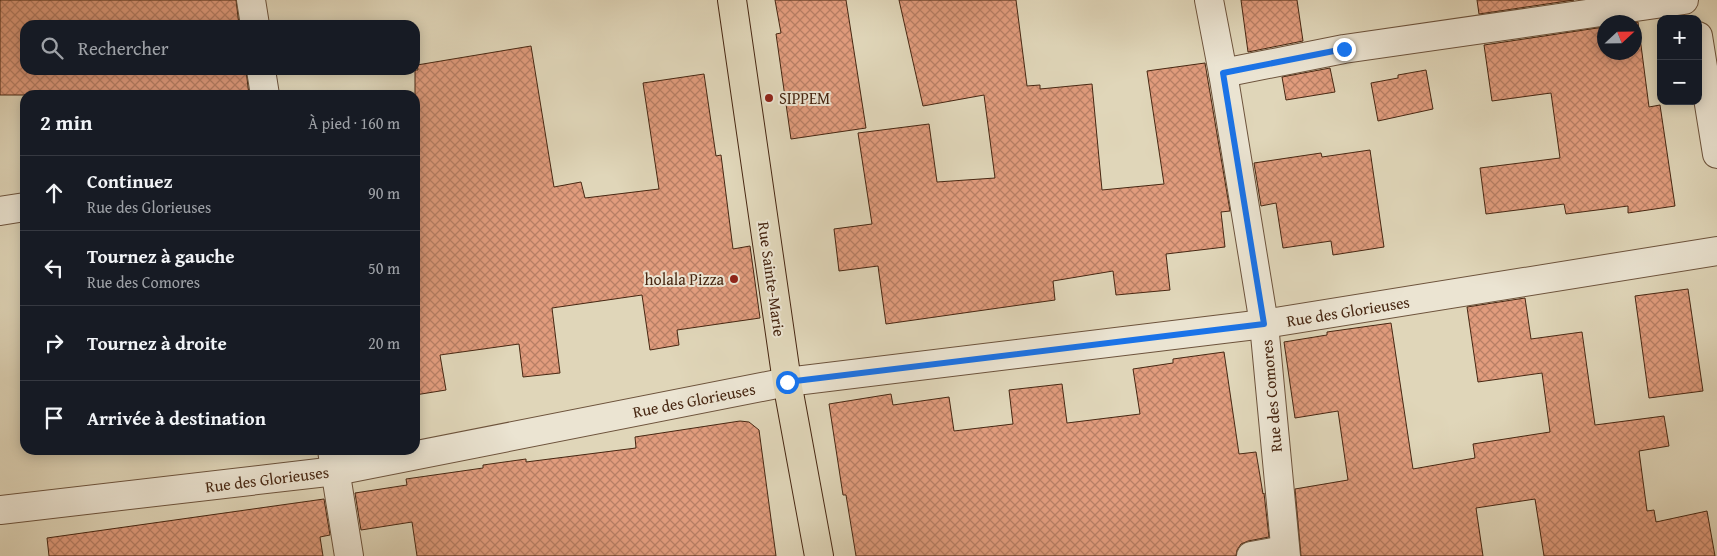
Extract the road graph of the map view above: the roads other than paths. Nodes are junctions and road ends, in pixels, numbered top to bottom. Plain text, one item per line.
1 (252, 0) edge
2 (732, 0) edge
3 (1209, 0) edge
4 (1684, 0) edge
5 (1693, 0) edge
6 (1695, 15) edge
7 (254, 20) edge
8 (1702, 60) edge
9 (1223, 73) junction
10 (262, 75) edge
11 (264, 90) edge
12 (1717, 154) edge
13 (20, 208) edge
14 (0, 211) edge
15 (1717, 251) edge
16 (1264, 324) junction
17 (787, 382) junction
18 (420, 446) edge
19 (368, 455) edge
20 (334, 461) edge
21 (0, 510) edge
22 (1286, 553) edge
23 (349, 556) edge
24 (819, 556) edge
25 (1251, 556) edge

1 - 7 street
2 - 17 main road, Rue Sainte-Marie
3 - 9 street, Rue des Comores
4 - 9 street
5 - 6 street
8 - 12 street
9 - 16 street, Rue des Comores
10 - 11 street
13 - 14 street
15 - 16 street, Rue des Glorieuses
16 - 17 street, Rue des Glorieuses
16 - 22 street, Rue des Comores
17 - 18 street, Rue des Glorieuses
17 - 24 main road, Rue Sainte-Marie
19 - 20 street, Rue des Glorieuses
20 - 21 street, Rue des Glorieuses
20 - 23 street
22 - 25 street

